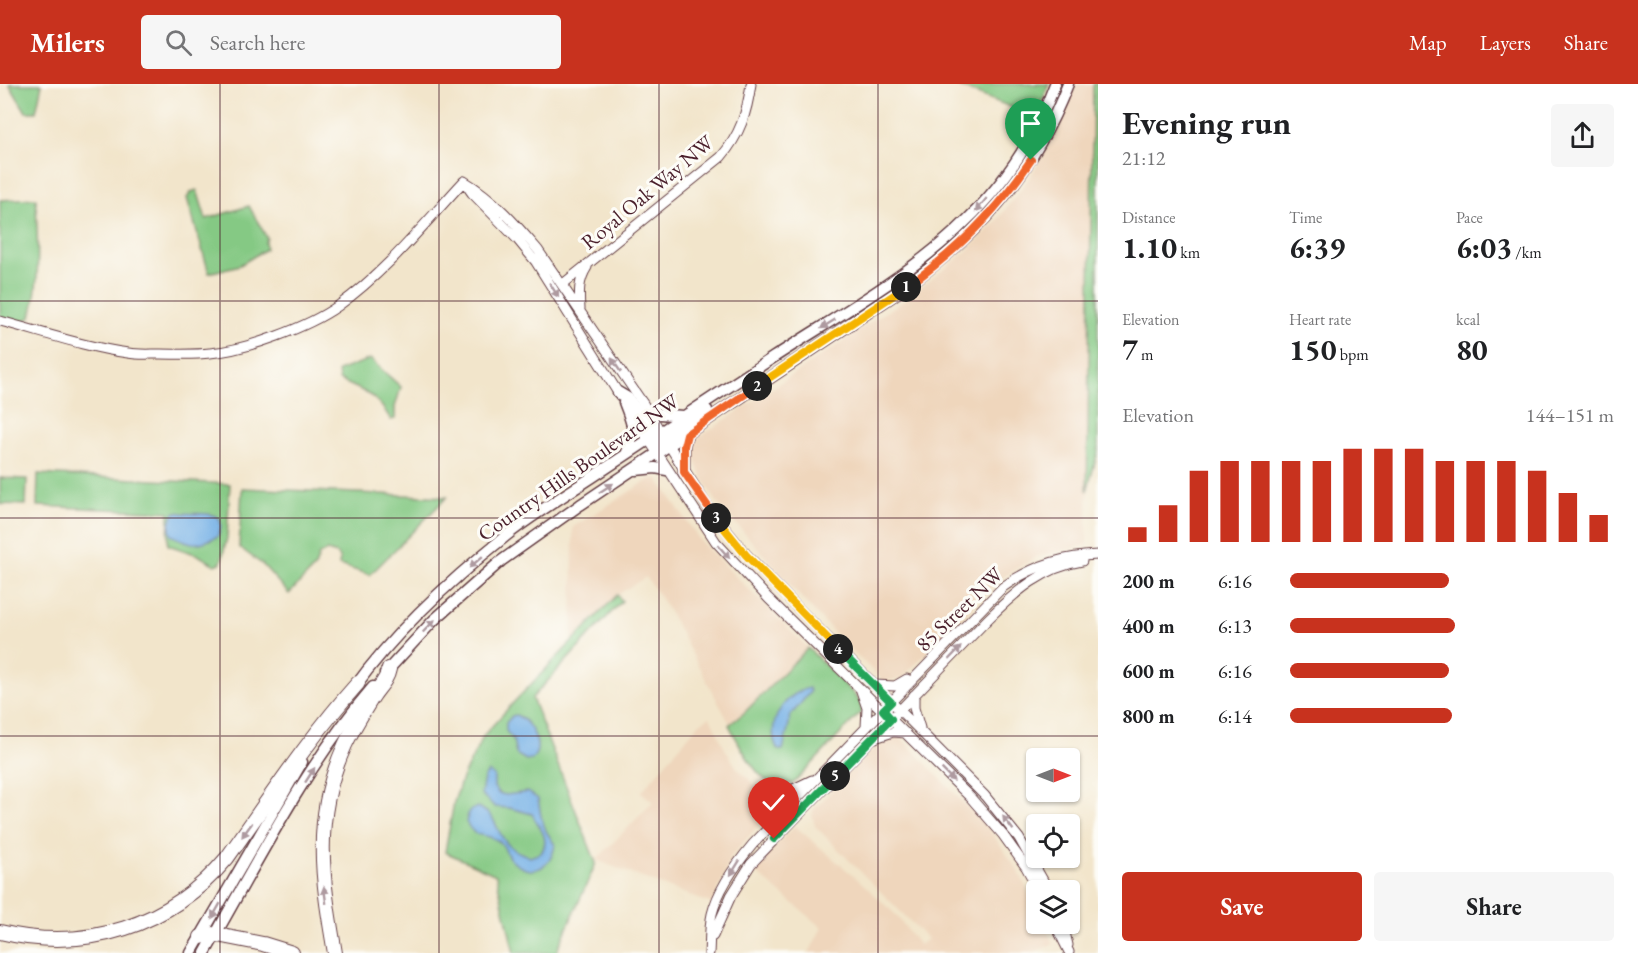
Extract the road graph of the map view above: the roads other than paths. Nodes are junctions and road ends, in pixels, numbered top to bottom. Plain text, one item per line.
1 (751, 84) edge
2 (1055, 84) edge
3 (1068, 84) edge
4 (464, 181) junction
5 (590, 263) junction
6 (562, 284) junction
7 (580, 311) junction
8 (0, 321) edge
9 (621, 397) junction
10 (716, 397) junction
11 (649, 413) junction
12 (683, 416) junction
13 (687, 434) junction
14 (659, 442) junction
15 (626, 454) junction
16 (633, 470) junction
17 (667, 470) junction
18 (684, 472) junction
19 (1098, 555) edge
20 (1098, 560) edge
21 (389, 669) junction
22 (913, 679) junction
23 (358, 683) junction
24 (875, 685) junction
25 (859, 687) junction
26 (914, 695) junction
27 (891, 702) junction
28 (883, 710) junction
29 (900, 710) junction
30 (891, 719) junction
31 (866, 727) junction
32 (921, 730) junction
33 (906, 734) junction
34 (870, 740) junction
35 (815, 779) junction
36 (772, 795) dead end
37 (1033, 880) edge
38 (1044, 880) edge
39 (0, 932) edge
40 (216, 934) junction
41 (1060, 934) edge
42 (1065, 934) edge
43 (201, 937) junction
44 (710, 940) junction
45 (191, 953) edge
46 (205, 953) edge
47 (292, 953) edge
48 (336, 953) edge
49 (708, 953) edge
50 (1069, 953) edge

1 - 5 street, Royal Oak Way NW
2 -> 10 main road, Country Hills Boulevard NW
3 - 13 main road, Country Hills Boulevard NW
4 - 6 street
4 - 8 street
4 -> 9 street
5 - 6 street, Royal Oak Way NW
5 - 7 street
6 - 7 street
11 -> 7 street
9 - 14 main road
9 - 15 main road
10 - 12 main road, Country Hills Boulevard NW
10 - 14 main road
11 - 12 main road
11 - 14 street
12 - 14 main road, Country Hills Boulevard NW
13 - 14 main road, Country Hills Boulevard NW
13 - 18 main road
14 - 15 main road, Country Hills Boulevard NW
14 - 16 main road, Country Hills Boulevard NW
14 - 17 street
14 - 18 street
15 -> 23 main road, Country Hills Boulevard NW
16 - 17 main road
21 -> 16 main road, Country Hills Boulevard NW
17 -> 25 street
18 - 24 street
19 - 22 street, 85 Street NW
26 -> 20 street, 85 Street NW
40 -> 21 main road, Country Hills Boulevard NW
48 -> 21 highway
22 - 24 street
22 - 27 street, 85 Street NW
23 -> 39 highway
23 -> 43 main road, Country Hills Boulevard NW
24 - 27 street
25 - 28 street
25 - 31 street
26 - 29 street, 85 Street NW
26 - 32 street
27 - 28 street, 85 Street NW
27 - 29 street
28 - 30 street
28 - 31 street, 85 Street NW
29 - 30 street, 85 Street NW
29 - 32 street
30 - 33 street
30 - 34 street, 85 Street NW
31 - 35 street, 85 Street NW
38 -> 32 street
33 - 34 street
33 -> 37 street
34 - 44 street, 85 Street NW
35 - 36 street
35 -> 44 street, 85 Street NW
40 - 43 highway
40 - 46 main road, Country Hills Boulevard NW
40 - 47 highway
41 - 50 street
42 - 50 street
43 - 45 main road, Country Hills Boulevard NW
44 - 49 street, 85 Street NW

